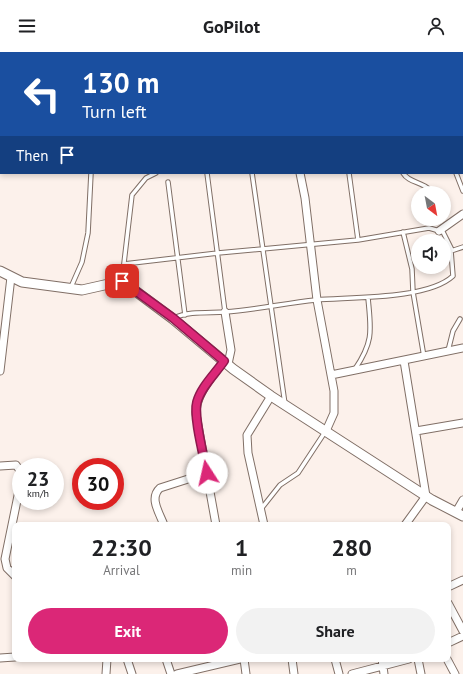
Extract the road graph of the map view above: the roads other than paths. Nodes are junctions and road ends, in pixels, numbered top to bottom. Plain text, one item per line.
1 (91, 174) edge
2 (154, 174) edge
3 (207, 174) edge
4 (252, 174) edge
5 (300, 174) edge
6 (349, 174) edge
7 (404, 174) edge
8 (456, 174) edge
9 (168, 182) dead end
10 (425, 186) edge
11 (463, 191) edge
12 (463, 214) edge
13 (440, 231) junction
14 (403, 232) junction
15 (358, 240) junction
16 (310, 243) junction
17 (463, 246) edge
18 (264, 248) junction
19 (452, 250) junction
20 (218, 253) junction
21 (178, 257) junction
22 (124, 264) junction
23 (0, 271) edge
24 (11, 277) junction
25 (122, 281) junction
26 (71, 289) junction
27 (413, 292) junction
28 (368, 298) junction
29 (317, 300) junction
30 (271, 307) junction
31 (225, 312) junction
32 (185, 315) junction
33 (173, 318) junction
34 (460, 318) dead end
35 (463, 348) edge
36 (448, 352) junction
37 (424, 357) junction
38 (404, 361) junction
39 (226, 363) junction
40 (0, 371) edge
41 (354, 371) junction
42 (332, 375) junction
43 (271, 396) junction
44 (285, 405) junction
45 (463, 423) edge
46 (326, 431) junction
47 (416, 432) junction
48 (12, 465) edge
49 (0, 466) edge
50 (207, 473) junction
51 (426, 496) junction
52 (463, 500) edge
53 (261, 509) junction
54 (15, 510) edge
55 (459, 514) edge
56 (13, 522) edge
57 (163, 522) edge
58 (215, 522) edge
59 (263, 522) edge
60 (407, 522) edge
61 (12, 525) edge
62 (12, 573) edge
63 (463, 580) edge
64 (451, 586) edge
65 (451, 609) edge
66 (463, 631) edge
67 (463, 636) edge
68 (451, 642) edge
69 (12, 657) edge
70 (0, 658) edge
71 (107, 662) edge
72 (128, 662) edge
73 (167, 662) edge
74 (212, 662) edge
75 (244, 662) edge
76 (292, 662) edge
77 (336, 662) edge
78 (382, 662) edge
79 (419, 662) edge
80 (449, 662) edge
81 (199, 671) edge
82 (106, 674) edge
83 (132, 674) edge
84 (171, 674) edge
85 (177, 674) edge
86 (246, 674) edge
87 (294, 674) edge
88 (339, 674) edge
89 (352, 674) edge
90 (384, 674) edge
91 (421, 674) edge
92 (455, 674) edge

1 - 26 lane
2 - 22 lane
3 - 20 lane
4 - 18 lane
5 - 16 street
6 - 15 lane
7 - 10 lane
8 - 11 lane
9 - 21 lane
12 - 13 street
13 - 14 lane
13 - 19 lane
14 - 15 lane
14 - 27 lane
15 - 16 lane
16 - 18 lane
16 - 29 street
17 - 19 lane
18 - 20 lane
18 - 30 lane
19 - 27 lane
20 - 21 lane
20 - 31 lane
21 - 22 lane
21 - 32 lane
22 - 25 lane
23 - 24 street
24 - 26 street
24 - 40 street
25 - 26 street
25 - 33 street
27 - 28 lane
27 - 37 lane
28 - 29 lane
28 - 41 lane
29 - 30 lane
29 - 42 street
30 - 31 lane
30 - 44 lane
31 - 32 lane
31 - 39 street
32 - 33 lane
33 - 39 street
34 - 36 lane
35 - 36 street
36 - 37 street
37 - 38 street
38 - 41 street
38 - 47 street
39 - 43 street
39 - 50 street
41 - 42 street
42 - 46 street
43 - 44 street
43 - 53 street
44 - 46 street
45 - 47 street
46 - 51 street
46 - 53 lane
47 - 51 street
48 - 49 street
50 - 57 street
50 - 58 street
51 - 55 street
51 - 60 street
52 - 55 street
53 - 59 street
54 - 56 street
61 - 62 street
63 - 64 street
65 - 66 street
67 - 68 street
69 - 70 street
71 - 82 street
72 - 83 street
73 - 84 street
74 - 81 street
75 - 86 street
76 - 87 street
77 - 88 street
78 - 89 street
78 - 90 street
79 - 91 street
80 - 92 street
81 - 85 street

